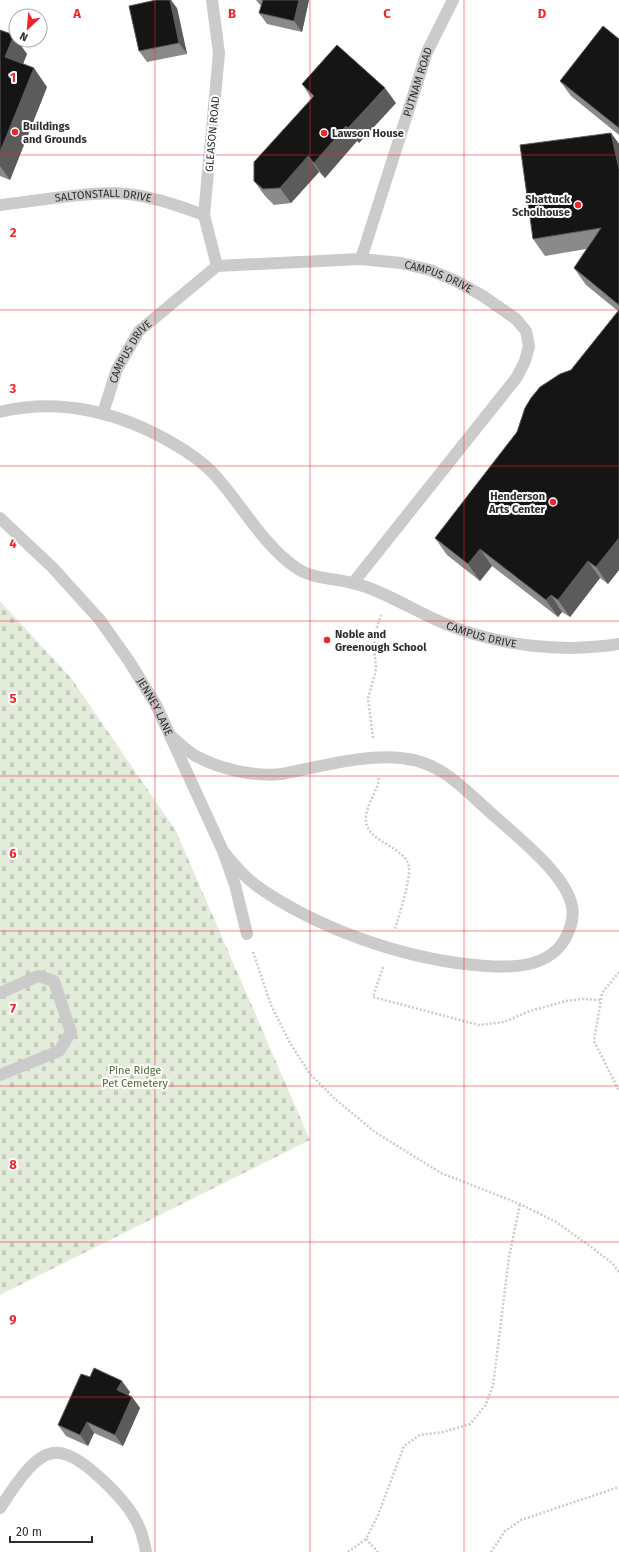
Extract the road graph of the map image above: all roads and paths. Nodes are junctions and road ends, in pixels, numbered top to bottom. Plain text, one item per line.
1 (212, 0) edge
2 (452, 0) edge
3 (0, 205) edge
4 (204, 215) junction
5 (361, 259) junction
6 (217, 266) junction
7 (0, 412) edge
8 (103, 414) junction
9 (0, 518) edge
10 (353, 583) junction
11 (380, 614) dead end
12 (619, 644) edge
13 (170, 735) junction
14 (374, 741) dead end
15 (380, 772) dead end
16 (223, 851) junction
17 (395, 929) dead end
18 (247, 934) joint
19 (385, 960) dead end
20 (619, 972) edge
21 (0, 993) edge
22 (601, 1000) junction
23 (0, 1075) edge
24 (619, 1091) edge
25 (520, 1204) junction
26 (619, 1272) edge
27 (619, 1487) edge
28 (0, 1508) edge
29 (366, 1538) junction
30 (146, 1552) edge
31 (348, 1552) edge
32 (378, 1552) edge
33 (491, 1552) edge

1 - 4 lane, GLEASON ROAD
2 - 5 lane, PUTNAM ROAD
3 - 4 lane, SALTONSTALL DRIVE
4 - 6 lane, GLEASON ROAD
5 - 6 lane, CAMPUS DRIVE
5 - 10 lane, CAMPUS DRIVE
6 - 8 lane, CAMPUS DRIVE
7 - 8 lane, CAMPUS DRIVE
8 - 10 lane, CAMPUS DRIVE
9 - 13 lane, JENNEY LANE
10 - 12 lane, CAMPUS DRIVE
11 - 14 path
13 - 16 lane, JENNEY LANE
13 - 16 lane
15 - 17 path
16 - 18 lane, JENNEY LANE
18 - 25 path
19 - 22 path
20 - 22 path
21 - 23 lane
22 - 24 path
25 - 26 path
25 - 29 path
27 - 33 path
28 - 30 lane
29 - 31 path
29 - 32 path

